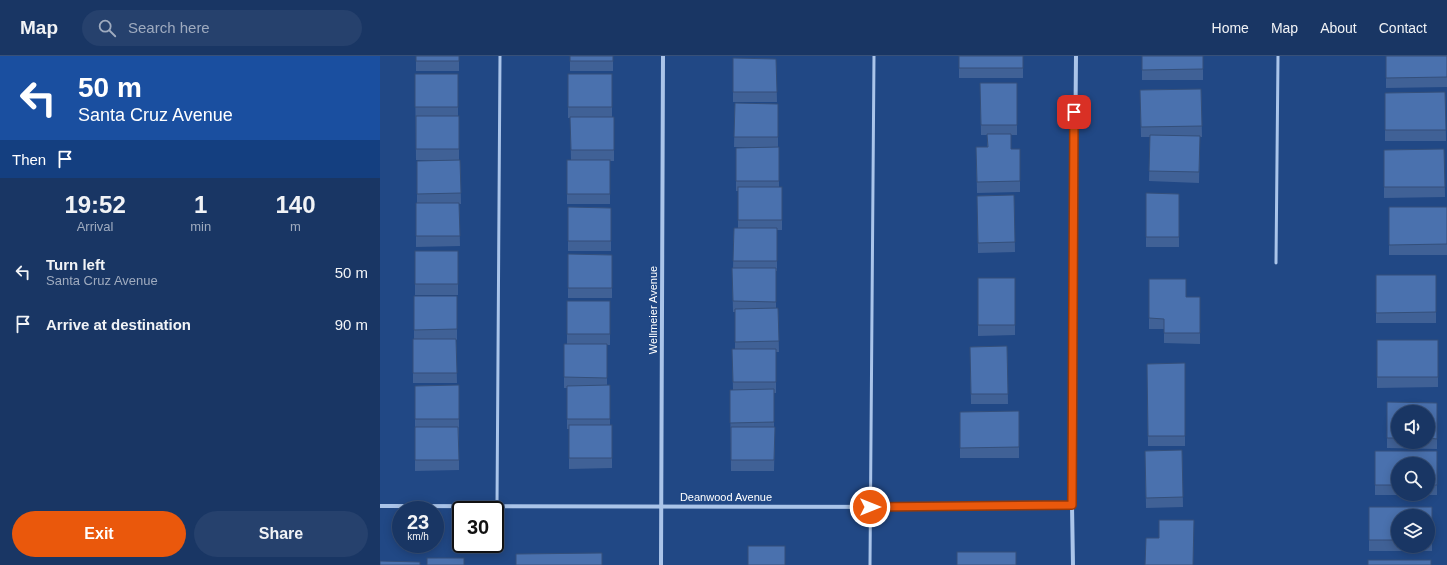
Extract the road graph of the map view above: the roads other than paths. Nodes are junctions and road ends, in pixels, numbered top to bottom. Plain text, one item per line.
1 (500, 56) edge
2 (663, 56) edge
3 (874, 56) edge
4 (1076, 56) edge
5 (1278, 56) edge
6 (1276, 263) dead end
7 (497, 501) edge
8 (1072, 505) junction
9 (380, 506) edge
10 (452, 506) edge
11 (504, 506) edge
12 (661, 506) junction
13 (870, 507) junction
14 (661, 565) edge
15 (870, 565) edge
16 (1073, 565) edge

1 - 7 lane
2 - 12 street, Wellmeier Avenue
3 - 13 lane
4 - 8 street
5 - 6 lane
8 - 13 street, Deanwood Avenue
8 - 16 street
9 - 10 street, Deanwood Avenue
11 - 12 street, Deanwood Avenue
12 - 13 street, Deanwood Avenue
12 - 14 street, Wellmeier Avenue
13 - 15 lane

